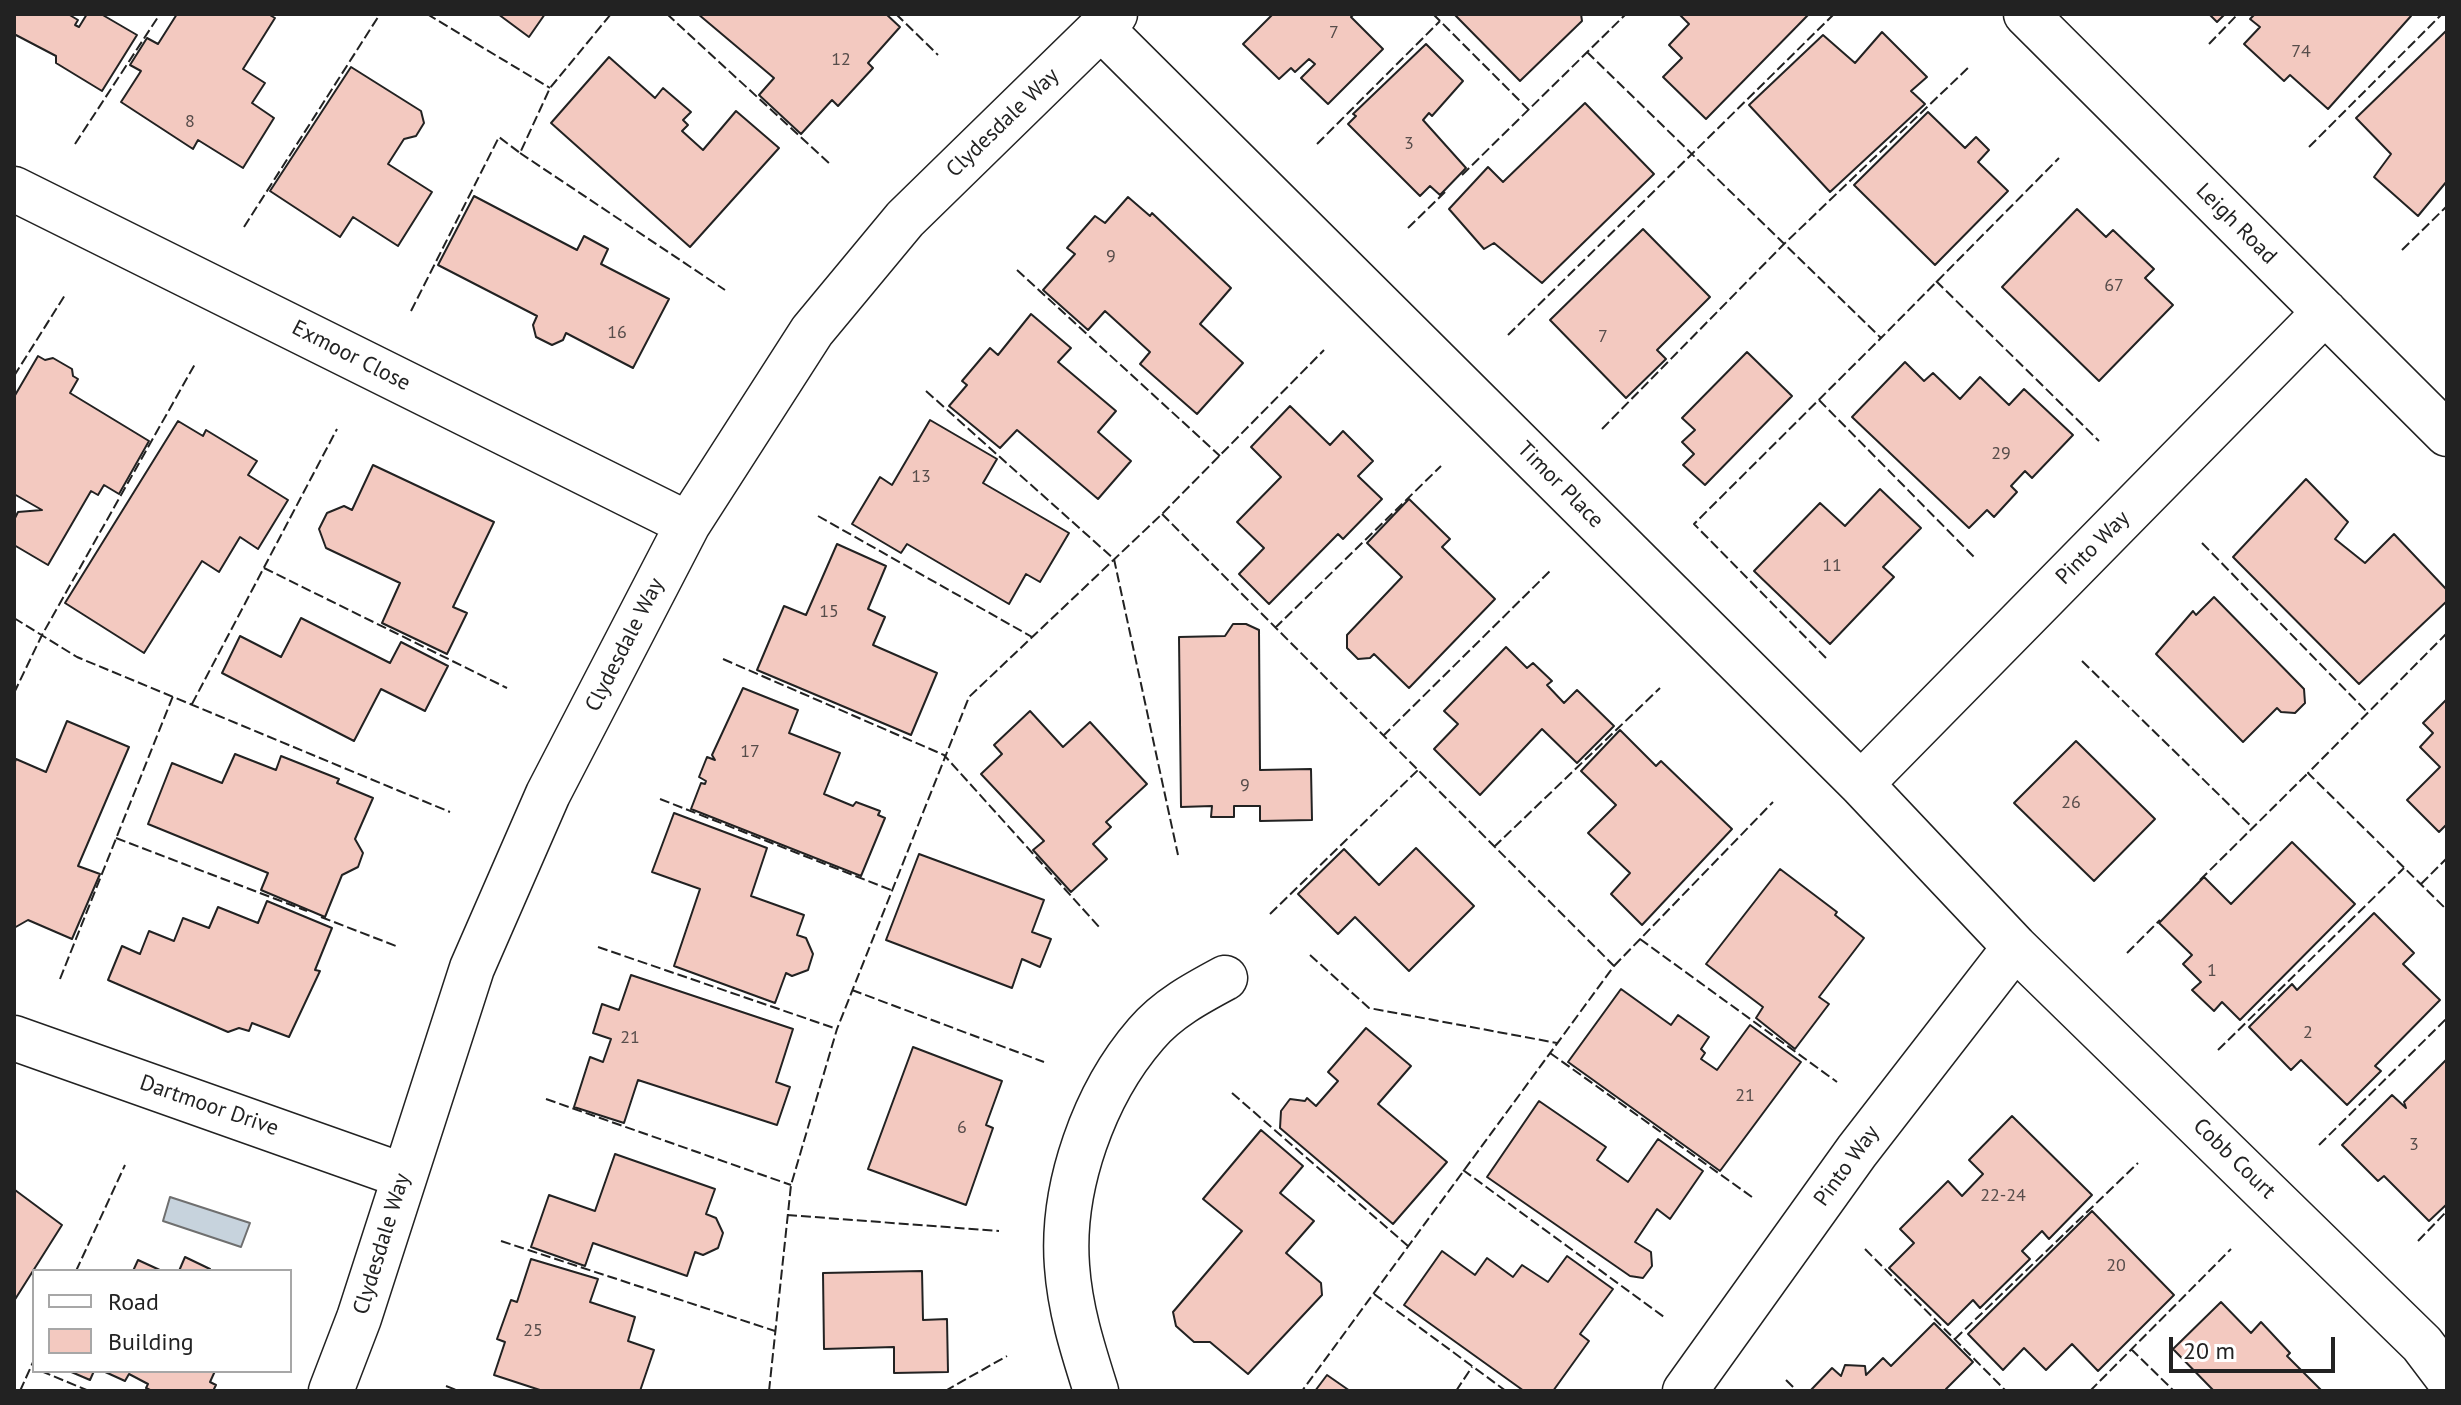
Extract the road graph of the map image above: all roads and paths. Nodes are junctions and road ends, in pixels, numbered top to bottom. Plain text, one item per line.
1 (2026, 14) edge
2 (1108, 21) edge
3 (14, 189) edge
4 (2325, 312) junction
5 (2447, 434) edge
6 (688, 524) junction
7 (1861, 784) junction
8 (2015, 947) junction
9 (1225, 978) dead end
10 (14, 1038) edge
11 (404, 1176) junction
12 (2447, 1377) edge
13 (331, 1391) edge
14 (1096, 1391) edge
15 (1685, 1391) edge

1 - 4 street, Leigh Road
2 - 6 street, Clydesdale Way
2 - 7 street, Timor Place
3 - 6 street, Exmoor Close
4 - 5 street, Leigh Road
4 - 7 street, Pinto Way
6 - 11 street, Clydesdale Way
7 - 8 street, Timor Place
8 - 12 street, Cobb Court
8 - 15 street, Pinto Way
9 - 14 street
10 - 11 street, Dartmoor Drive
11 - 13 street, Clydesdale Way

